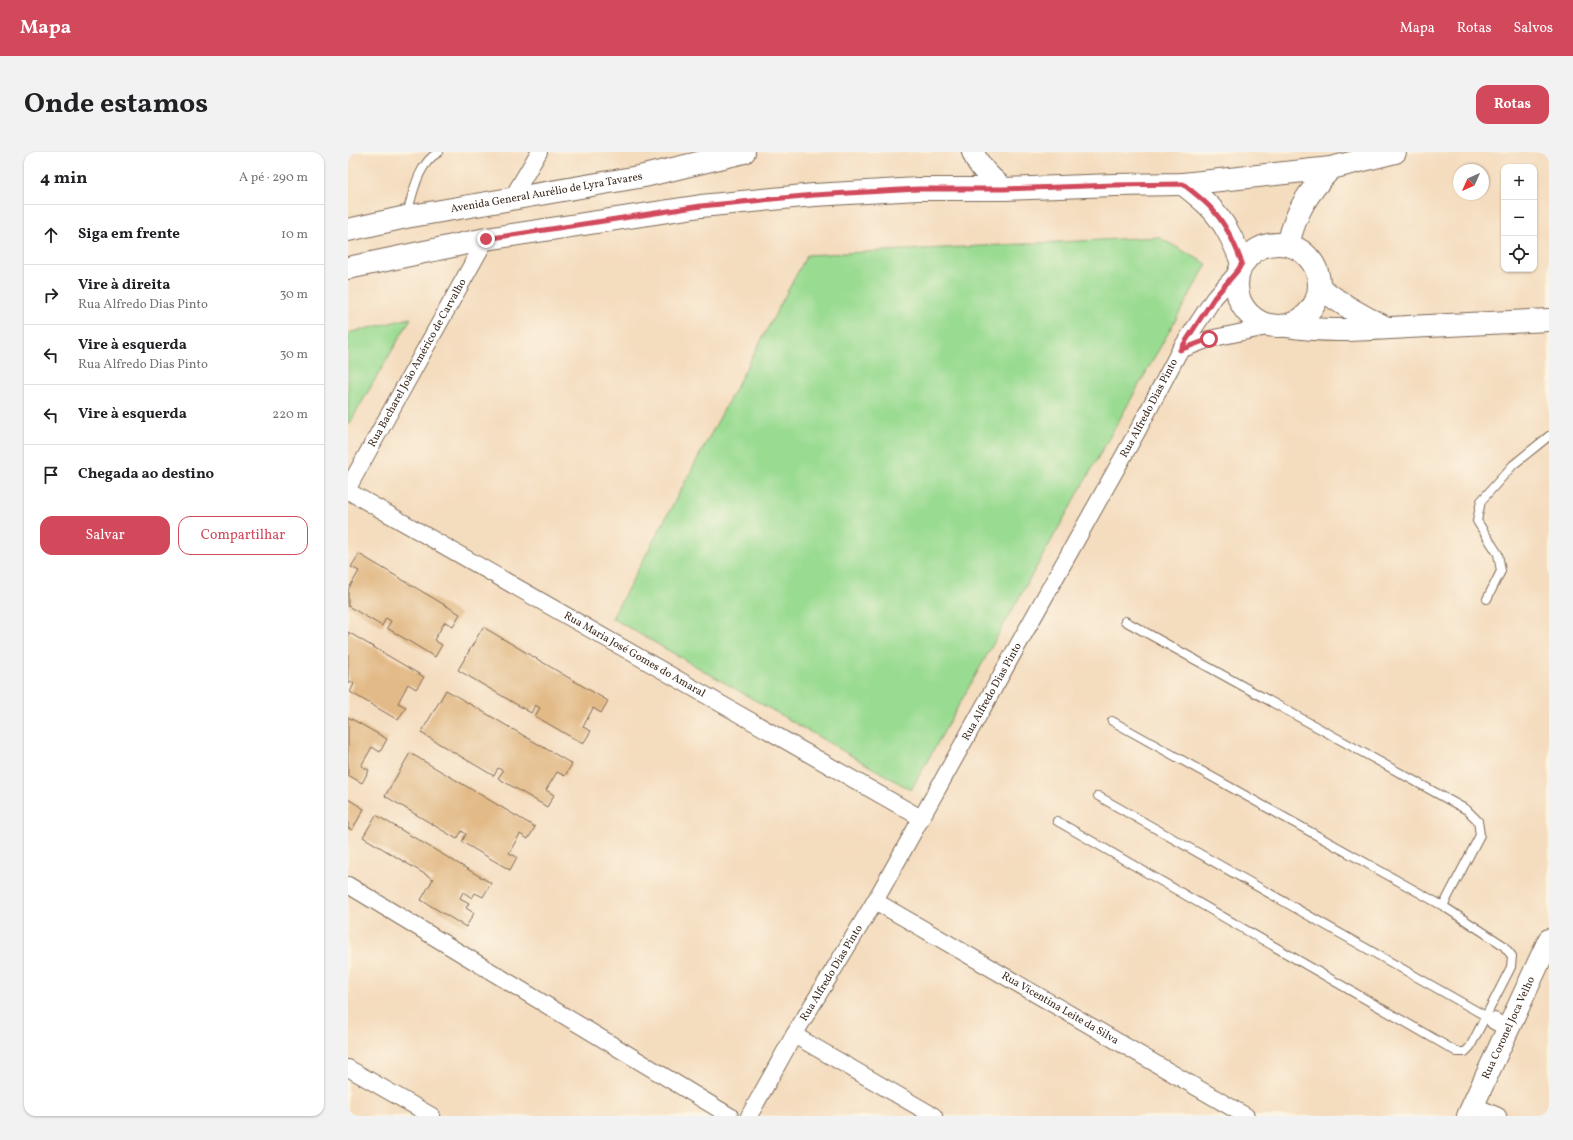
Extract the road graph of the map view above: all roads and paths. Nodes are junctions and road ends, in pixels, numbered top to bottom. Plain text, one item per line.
1 (439, 152) edge
2 (539, 152) edge
3 (744, 152) edge
4 (973, 152) edge
5 (1395, 152) edge
6 (1331, 168) junction
7 (1183, 184) junction
8 (1004, 189) junction
9 (512, 198) junction
10 (406, 217) junction
11 (348, 230) edge
12 (486, 239) junction
13 (1288, 244) junction
14 (1240, 266) junction
15 (348, 268) edge
16 (1320, 288) junction
17 (1549, 320) edge
18 (1279, 326) junction
19 (1388, 328) junction
20 (1180, 350) junction
21 (1549, 436) edge
22 (348, 488) edge
23 (348, 491) edge
24 (1487, 599) dead end
25 (1125, 621) dead end
26 (1112, 721) dead end
27 (1098, 796) dead end
28 (921, 818) junction
29 (1057, 821) dead end
30 (348, 885) edge
31 (875, 901) junction
32 (1442, 906) junction
33 (1549, 940) edge
34 (1496, 1022) junction
35 (794, 1035) junction
36 (348, 1068) edge
37 (1471, 1111) edge
38 (432, 1116) edge
39 (730, 1116) edge
40 (750, 1116) edge
41 (934, 1116) edge
42 (1246, 1116) edge
43 (1498, 1116) edge

1 - 10 lane
2 - 9 street
3 - 9 main road, Avenida General Aurélio de Lyra Tavares
4 - 8 main road
5 - 6 main road
6 - 7 main road
6 - 13 main road
7 - 8 main road
7 - 14 main road
8 - 12 main road
9 - 10 main road, Avenida General Aurélio de Lyra Tavares
10 - 11 main road, Avenida General Aurélio de Lyra Tavares
12 - 15 main road
12 - 22 street, Rua Bacharel João Américo de Carvalho
13 - 14 main road
13 - 16 main road
14 - 18 main road
14 - 20 street, Rua Alfredo Dias Pinto
16 - 18 main road
16 - 19 main road
17 - 19 main road
18 - 19 main road
18 - 20 street
20 - 28 street, Rua Alfredo Dias Pinto
21 - 24 lane
23 - 28 street, Rua Maria José Gomes do Amaral
25 - 32 lane
26 - 32 lane
27 - 34 lane
28 - 31 street, Rua Alfredo Dias Pinto
29 - 34 lane
30 - 39 street
31 - 35 street, Rua Alfredo Dias Pinto
31 - 42 street, Rua Vicentina Leite da Silva
32 - 34 lane
33 - 34 main road, Rua Coronel Joca Velho
34 - 37 main road, Rua Coronel Joca Velho
35 - 40 street, Rua Alfredo Dias Pinto
35 - 41 street
36 - 38 street
37 - 43 street

